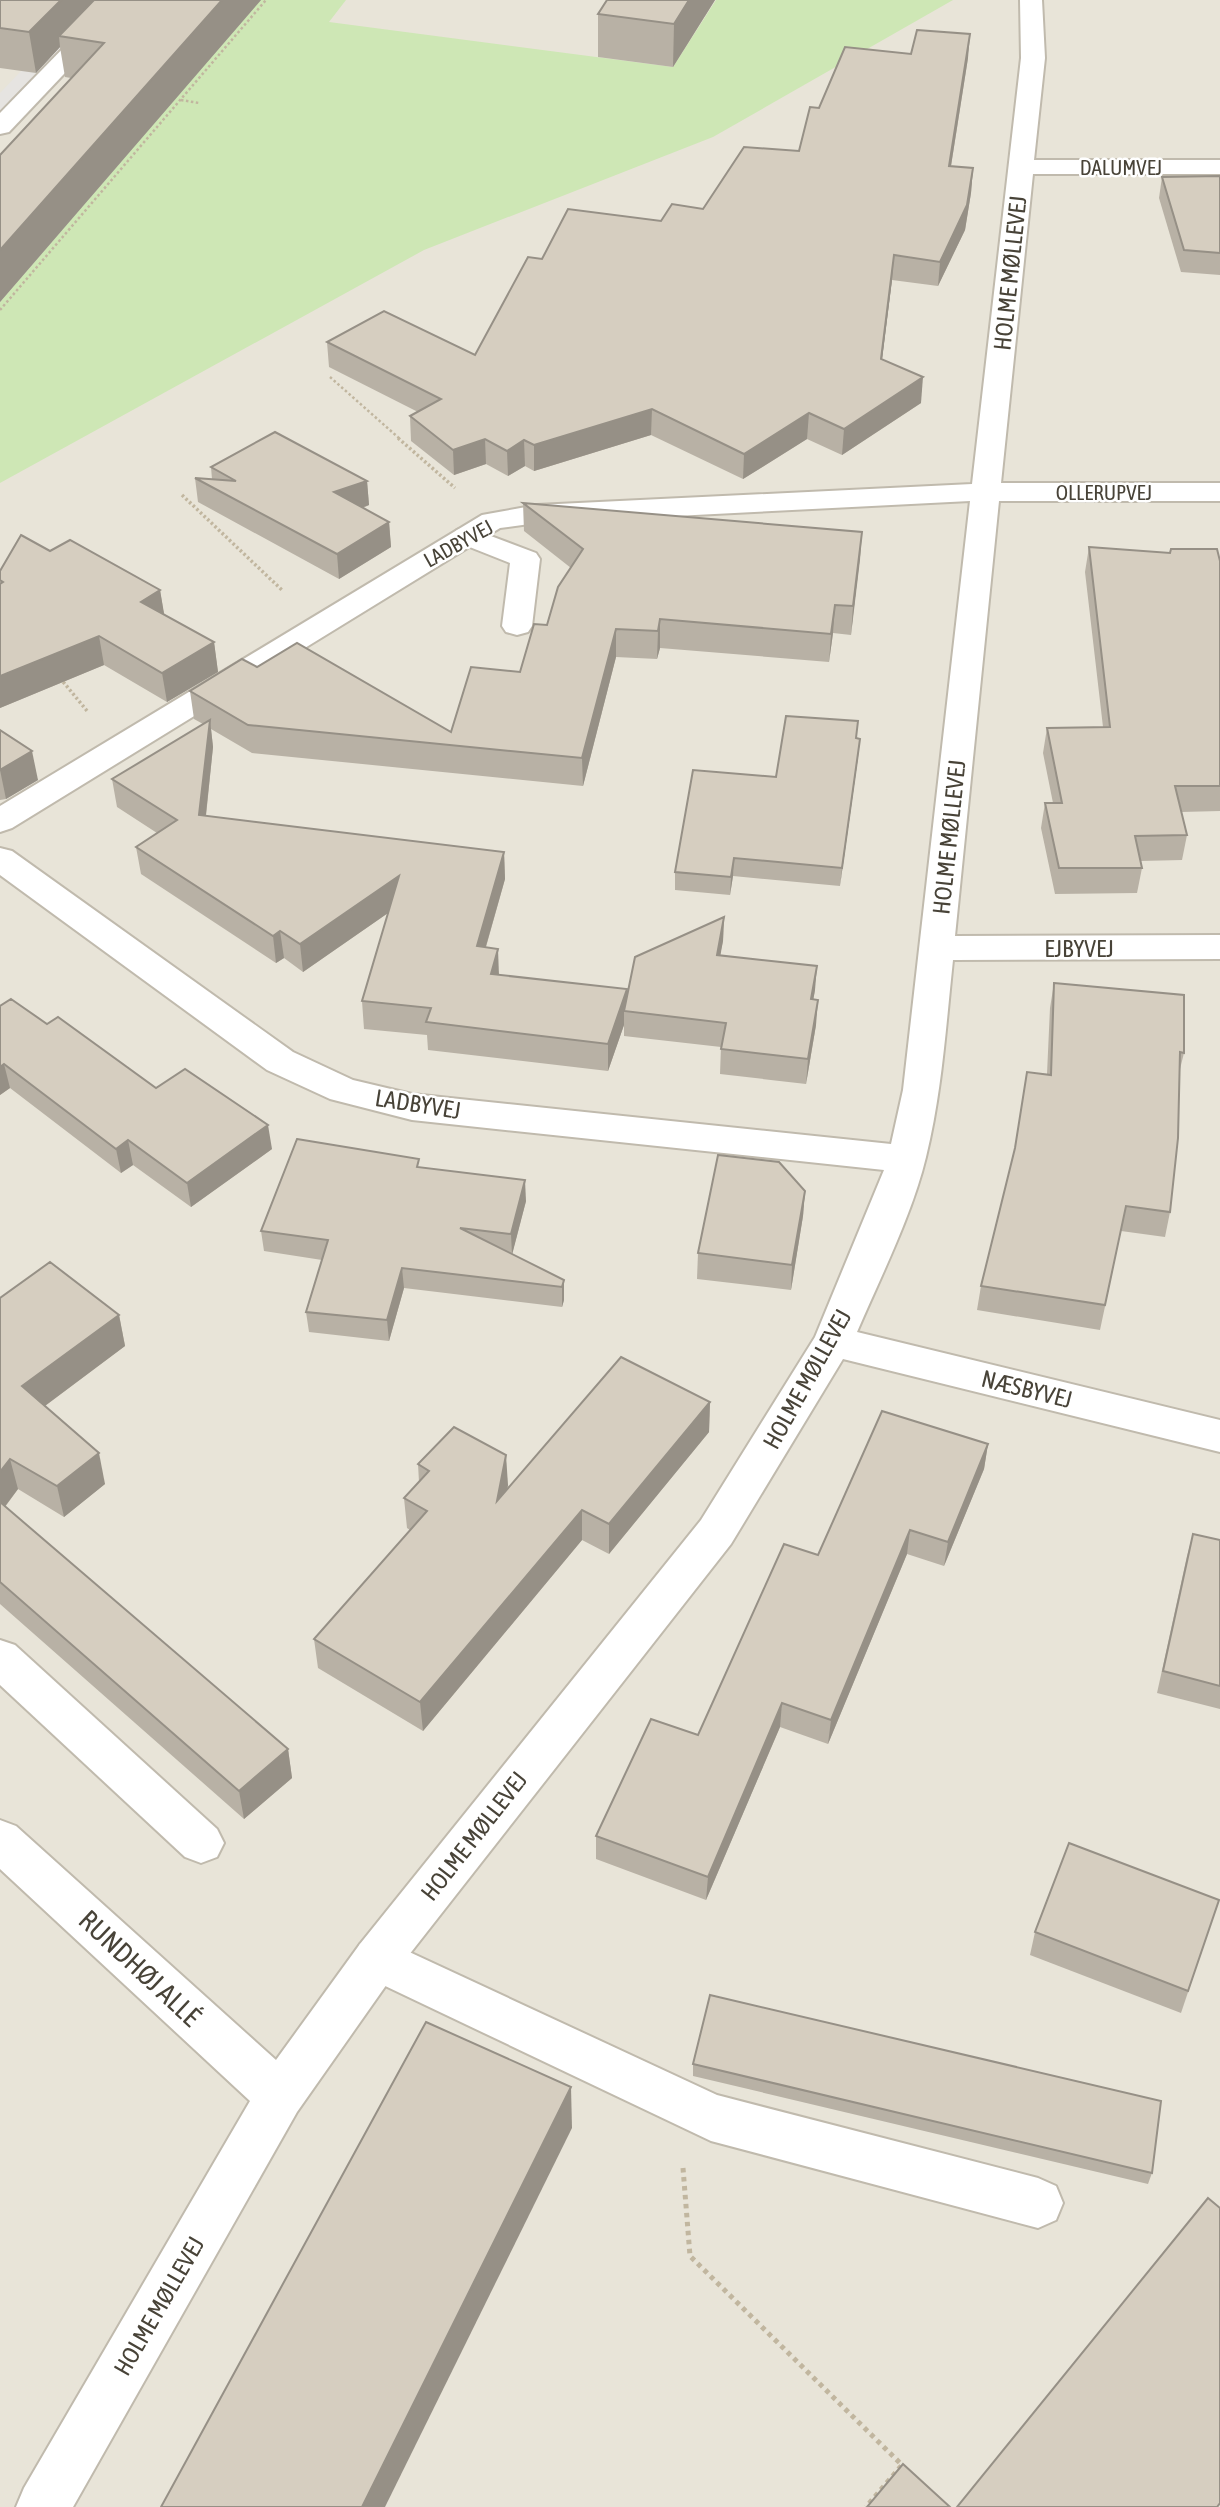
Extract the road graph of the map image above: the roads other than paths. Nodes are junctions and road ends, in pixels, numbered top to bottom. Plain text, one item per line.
1 (123, 0) edge
2 (1031, 0) edge
3 (0, 127) edge
4 (1021, 167) junction
5 (1220, 167) edge
6 (987, 492) junction
7 (1220, 492) edge
8 (479, 528) junction
9 (517, 625) dead end
10 (0, 821) edge
11 (0, 859) edge
12 (1220, 947) edge
13 (937, 948) junction
14 (907, 1159) junction
15 (833, 1341) junction
16 (1220, 1436) edge
17 (0, 1658) edge
18 (0, 1840) edge
19 (201, 1843) dead end
20 (377, 1959) junction
21 (280, 2096) junction
22 (1038, 2203) dead end
23 (43, 2507) edge

1 - 3 street
2 - 4 street, HOLME MØLLEVEJ
4 - 5 street, DALUMVEJ
4 - 6 street, HOLME MØLLEVEJ
6 - 7 street, OLLERUPVEJ
6 - 8 street, LADBYVEJ
6 - 13 street, HOLME MØLLEVEJ
8 - 9 street
8 - 10 street, LADBYVEJ
11 - 14 street, LADBYVEJ
12 - 13 street, EJBYVEJ
13 - 14 street, HOLME MØLLEVEJ
14 - 15 street, HOLME MØLLEVEJ
15 - 16 street, NÆSBYVEJ
15 - 20 street, HOLME MØLLEVEJ
17 - 19 street
18 - 21 street, RUNDHØJ ALLÉ
20 - 21 street, HOLME MØLLEVEJ
20 - 22 street
21 - 23 street, HOLME MØLLEVEJ

